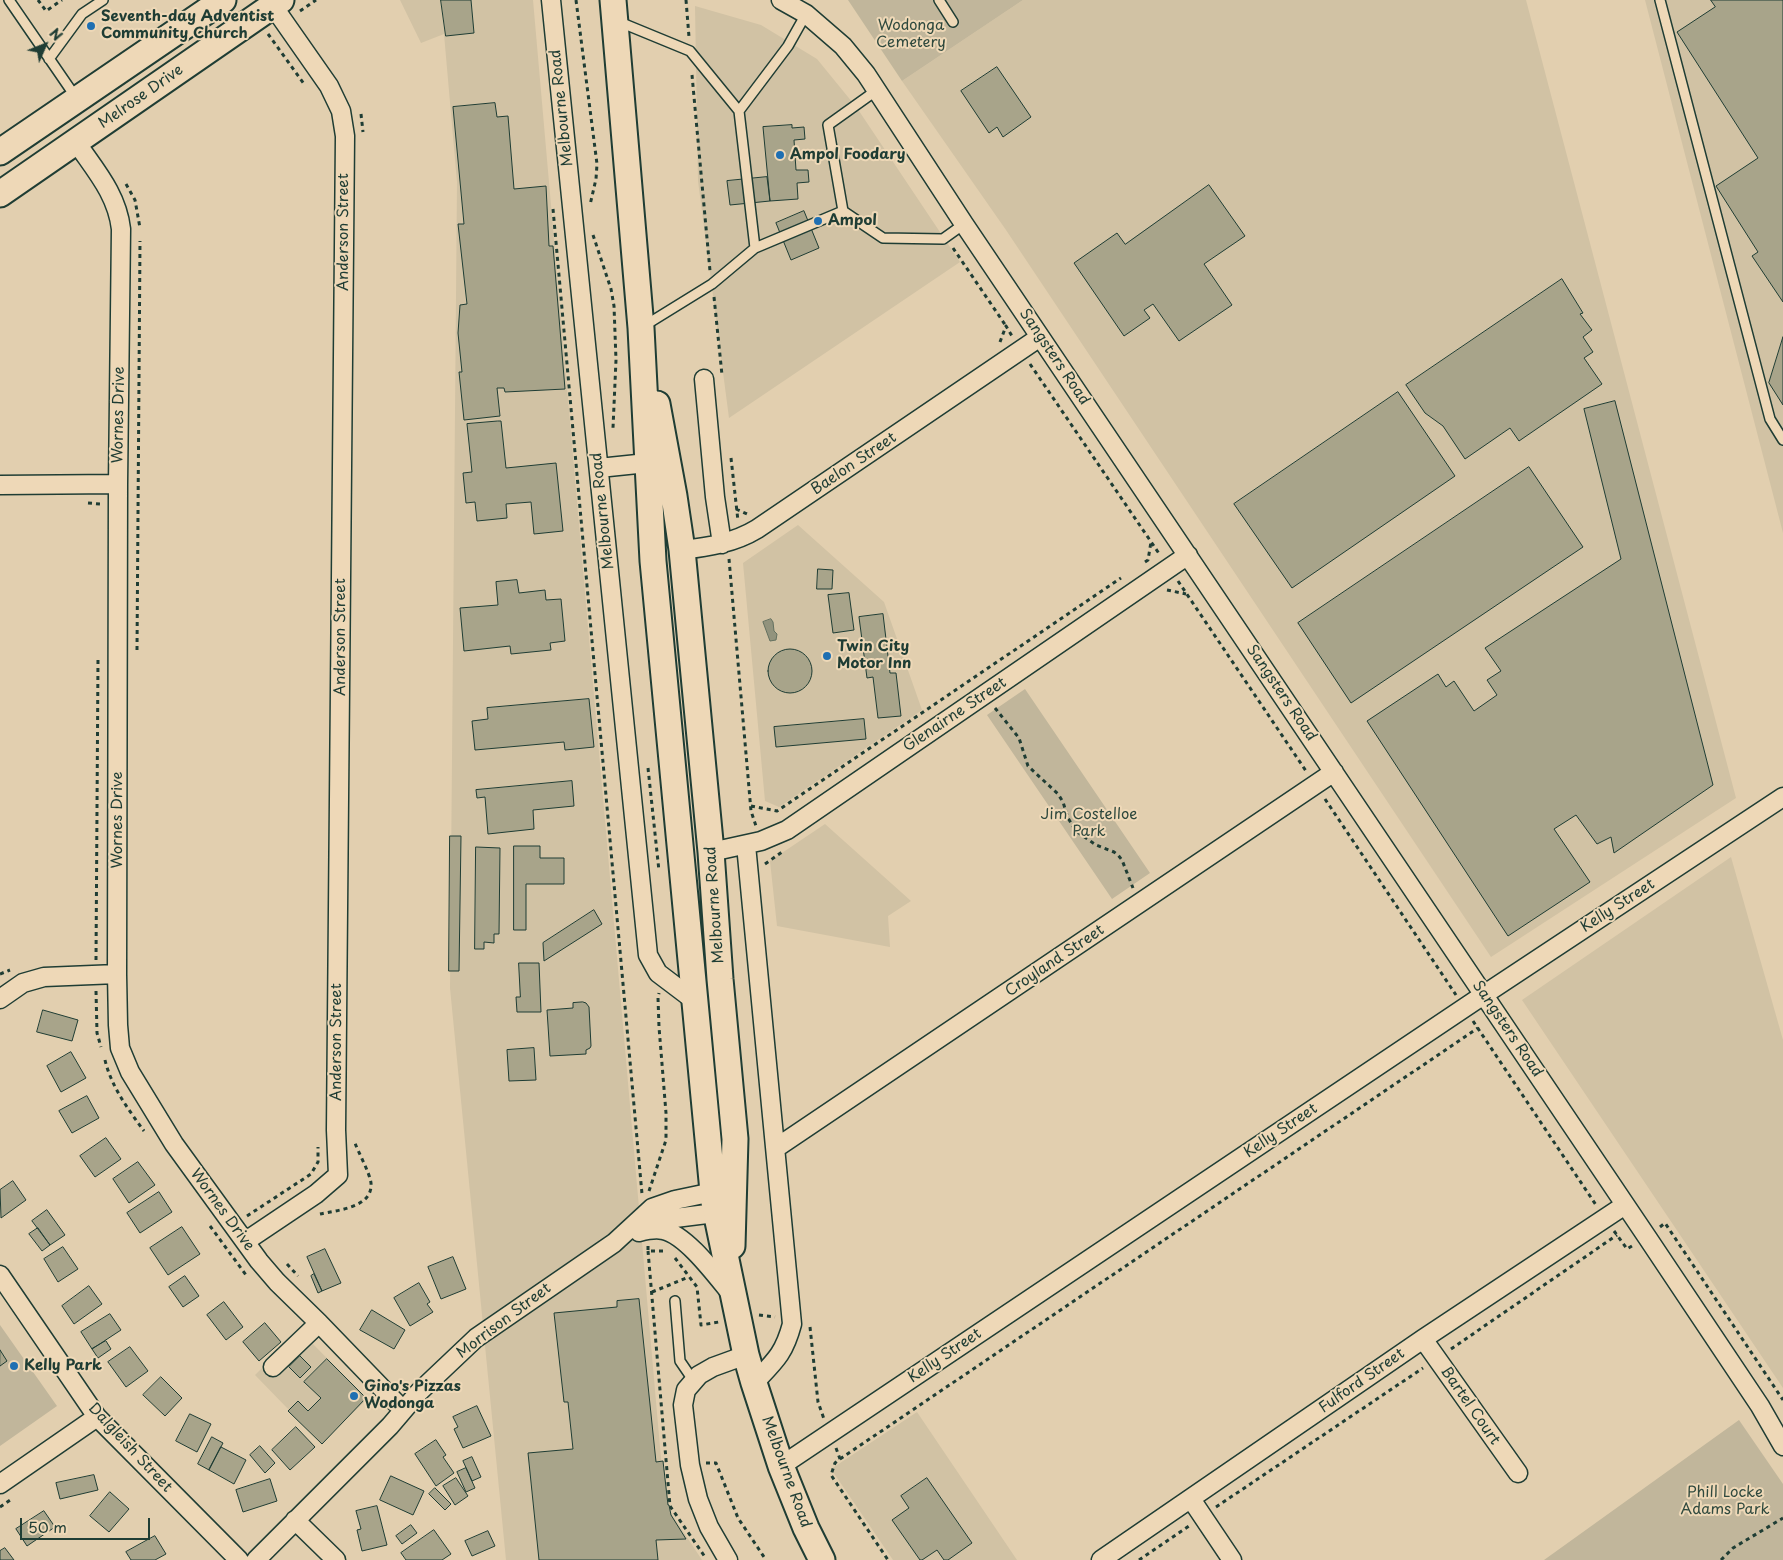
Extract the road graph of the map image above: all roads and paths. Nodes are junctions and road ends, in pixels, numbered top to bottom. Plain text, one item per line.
1 (9, 0) edge
2 (38, 0) edge
3 (62, 0) edge
4 (103, 0) edge
5 (223, 0) edge
6 (316, 0) edge
7 (551, 0) edge
8 (686, 0) edge
9 (781, 0) edge
10 (939, 0) edge
11 (1660, 0) edge
12 (281, 4) edge
13 (614, 10) edge
14 (806, 14) junction
15 (953, 22) dead end
16 (268, 34) dead end
17 (260, 40) dead end
18 (690, 51) junction
19 (49, 59) junction
20 (877, 90) junction
21 (67, 106) junction
22 (739, 111) junction
23 (76, 142) junction
24 (0, 152) edge
25 (124, 180) dead end
26 (0, 194) edge
27 (552, 199) dead end
28 (843, 211) junction
29 (964, 224) junction
30 (945, 237) junction
31 (755, 248) junction
32 (712, 284) junction
33 (1006, 326) dead end
34 (641, 328) junction
35 (1040, 337) junction
36 (704, 379) dead end
37 (723, 382) dead end
38 (1783, 440) edge
39 (730, 450) dead end
40 (647, 464) junction
41 (599, 468) junction
42 (109, 484) junction
43 (0, 485) edge
44 (100, 513) dead end
45 (727, 542) junction
46 (1151, 542) dead end
47 (682, 550) junction
48 (1188, 555) junction
49 (653, 561) junction
50 (1140, 565) dead end
51 (1123, 576) dead end
52 (98, 652) dead end
53 (137, 654) dead end
54 (994, 707) dead end
55 (1334, 772) junction
56 (1783, 797) edge
57 (751, 806) junction
58 (753, 843) junction
59 (711, 852) junction
60 (763, 865) dead end
61 (1142, 902) junction
62 (97, 974) junction
63 (117, 974) junction
64 (720, 979) junction
65 (694, 992) junction
66 (1485, 994) junction
67 (0, 999) edge
68 (1478, 1028) dead end
69 (149, 1138) dead end
70 (776, 1148) junction
71 (643, 1195) dead end
72 (721, 1202) junction
73 (1625, 1205) junction
74 (204, 1218) dead end
75 (639, 1232) junction
76 (1617, 1235) dead end
77 (246, 1241) junction
78 (614, 1243) junction
79 (0, 1275) edge
80 (689, 1277) dead end
81 (248, 1278) dead end
82 (732, 1286) junction
83 (652, 1292) dead end
84 (675, 1301) dead end
85 (319, 1323) junction
86 (810, 1323) dead end
87 (1423, 1339) junction
88 (746, 1355) junction
89 (1437, 1358) junction
90 (273, 1367) dead end
91 (692, 1380) junction
92 (754, 1383) junction
93 (1760, 1406) junction
94 (403, 1410) junction
95 (97, 1417) junction
96 (1783, 1432) edge
97 (830, 1434) junction
98 (1783, 1446) edge
99 (840, 1459) junction
100 (690, 1465) junction
101 (781, 1466) junction
102 (1518, 1473) dead end
103 (0, 1484) edge
104 (1191, 1499) junction
105 (1202, 1516) junction
106 (1783, 1518) edge
107 (295, 1520) junction
108 (239, 1560) edge
109 (256, 1560) edge
110 (336, 1560) edge
111 (728, 1560) edge
112 (766, 1560) edge
113 (822, 1560) edge
114 (888, 1560) edge
115 (1101, 1560) edge
116 (1139, 1560) edge
117 (1232, 1560) edge
118 (1721, 1560) edge

1 - 19 lane
2 - 3 path
4 - 19 lane
5 - 21 main road
6 - 12 path
7 - 41 street, Melbourne Road
8 - 18 path
9 - 14 street, Sangsters Road
10 - 15 lane
11 - 38 lane
12 - 23 main road, Melrose Drive
12 - 77 street, Anderson Street
13 - 18 lane
13 - 34 main road, Melbourne Road
14 - 20 street, Sangsters Road
14 - 22 lane
16 - 17 path
18 - 22 lane
18 - 32 path
19 - 21 lane
20 - 28 lane
20 - 29 street, Sangsters Road
21 - 23 main road
21 - 24 main road
22 - 31 lane
23 - 26 main road, Melrose Drive
23 - 42 street, Wornes Drive
25 - 53 path
27 - 71 path
28 - 30 lane
28 - 31 lane
29 - 30 lane
29 - 35 street, Sangsters Road
30 - 33 path
31 - 32 lane
32 - 34 lane
32 - 37 path
34 - 40 main road, Melbourne Road
34 - 47 main road, Melbourne Road
35 - 45 street, Baelon Street
35 - 48 street, Sangsters Road
36 - 45 street
39 - 45 path
40 - 41 street
40 - 49 main road, Melbourne Road
41 - 65 street, Melbourne Road
42 - 43 street
42 - 44 path
42 - 63 street, Wornes Drive
45 - 47 street, Baelon Street
45 - 57 path
46 - 50 path
47 - 49 main road, Baelon Street
47 - 59 main road, Melbourne Road
48 - 55 street, Sangsters Road
48 - 58 street, Glenairne Street
49 - 65 main road, Melbourne Road
51 - 57 path
52 - 62 path
54 - 61 path
55 - 61 street, Croyland Street
55 - 66 street, Sangsters Road
56 - 66 street, Kelly Street
57 - 58 path
58 - 59 street, Glenairne Street
58 - 60 path
58 - 70 street
59 - 64 main road, Melbourne Road
61 - 70 street, Croyland Street
62 - 63 street
62 - 67 street
62 - 69 path
63 - 77 street, Wornes Drive
64 - 65 main road
64 - 72 main road, Melbourne Road
65 - 72 main road, Melbourne Road
66 - 73 street, Sangsters Road
66 - 97 street, Kelly Street
68 - 99 path
70 - 92 street
72 - 75 street, Morrison Street
72 - 78 street, Morrison Street
72 - 82 main road, Melbourne Road
73 - 87 street, Fulford Street
73 - 93 street, Sangsters Road
74 - 81 path
75 - 78 street, Morrison Street
75 - 82 street, Morrison Street
76 - 89 path
77 - 85 street, Wornes Drive
78 - 94 street, Morrison Street
79 - 95 street, Dalgleish Street
80 - 83 path
82 - 88 main road, Melbourne Road
84 - 91 lane
85 - 90 street
85 - 94 street, Wornes Drive
86 - 97 path
87 - 89 street, Bartel Court
87 - 104 street, Fulford Street
88 - 91 street
88 - 92 main road, Melbourne Road
89 - 102 street, Bartel Court
89 - 105 path
91 - 100 street
92 - 101 main road, Melbourne Road
93 - 96 street, Sangsters Road
93 - 98 street, Sangsters Road
94 - 107 street, Morrison Street
95 - 103 street
95 - 108 street, Dalgleish Street
97 - 99 path
97 - 101 street, Kelly Street
99 - 114 path
100 - 111 street
100 - 112 path
101 - 113 main road, Melbourne Road
104 - 105 street
104 - 115 street, Fulford Street
105 - 116 path
105 - 117 street
106 - 118 path
107 - 109 street, Morrison Street
107 - 110 street

